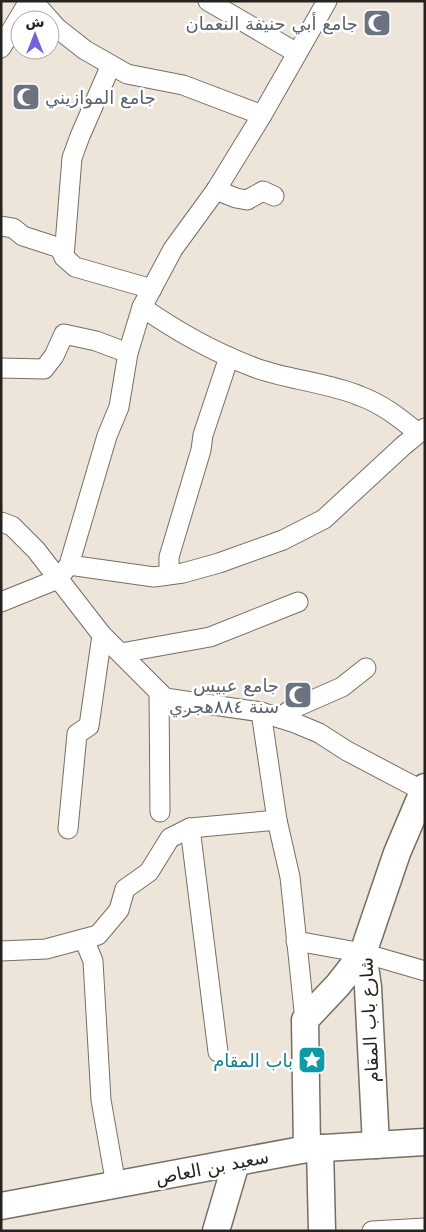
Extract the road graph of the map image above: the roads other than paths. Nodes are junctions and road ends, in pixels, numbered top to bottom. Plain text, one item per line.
1 (31, 1) edge
2 (208, 1) edge
3 (327, 1) edge
4 (1, 48) edge
5 (297, 53) junction
6 (111, 65) junction
7 (262, 115) junction
8 (216, 190) junction
9 (274, 196) dead end
10 (1, 226) edge
11 (64, 257) junction
12 (152, 289) junction
13 (142, 307) junction
14 (128, 353) junction
15 (229, 357) junction
16 (1, 368) edge
17 (422, 430) edge
18 (1, 522) edge
19 (63, 572) junction
20 (170, 574) junction
21 (1, 602) edge
22 (298, 602) dead end
23 (102, 635) junction
24 (121, 653) junction
25 (366, 668) dead end
26 (159, 692) junction
27 (270, 715) junction
28 (424, 789) edge
29 (160, 812) dead end
30 (277, 820) junction
31 (190, 828) junction
32 (68, 829) dead end
33 (84, 939) junction
34 (296, 940) junction
35 (1, 952) edge
36 (363, 953) junction
37 (425, 971) edge
38 (305, 1020) junction
39 (218, 1052) dead end
40 (425, 1142) edge
41 (376, 1145) junction
42 (314, 1149) junction
43 (236, 1163) junction
44 (116, 1185) junction
45 (1, 1206) edge
46 (425, 1228) edge
47 (216, 1231) edge
48 (322, 1231) edge
49 (372, 1231) edge

1 - 4 street
1 - 6 street
2 - 5 street
3 - 5 street
5 - 7 street
6 - 7 street
6 - 11 street
7 - 8 street
8 - 9 street
8 - 12 street
10 - 11 street
11 - 12 street
12 - 13 street
13 - 14 street
13 - 15 street
14 - 16 street
14 - 19 street
15 - 17 street
15 - 20 street
17 - 20 street
18 - 19 street
19 - 20 street
19 - 21 street
19 - 23 street
22 - 24 street
23 - 24 street
23 - 32 street
24 - 26 street
25 - 27 street
26 - 27 street
26 - 29 street
27 - 28 street
27 - 30 street
28 - 36 street, شارع باب المقام
30 - 31 street
30 - 34 street
31 - 33 street
31 - 39 street
33 - 35 street
33 - 44 street
34 - 36 street
34 - 38 street
36 - 37 street
36 - 38 street
36 - 41 street, شارع باب المقام
38 - 42 street
40 - 41 street, سعيد بن العاص
41 - 42 street, سعيد بن العاص
42 - 43 street, سعيد بن العاص
42 - 48 street
43 - 44 street, سعيد بن العاص
43 - 47 street
44 - 45 street, سعيد بن العاص
46 - 49 street

